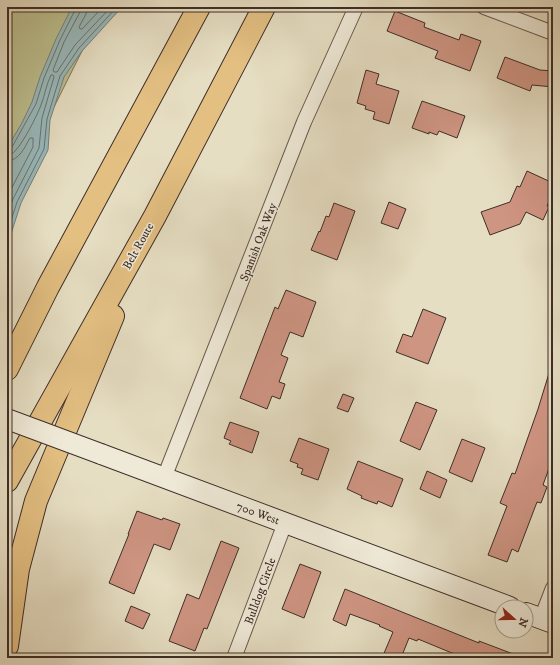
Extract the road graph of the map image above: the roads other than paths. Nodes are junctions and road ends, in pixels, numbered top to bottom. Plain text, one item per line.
1 (199, 7) edge
2 (264, 7) edge
3 (356, 7) edge
4 (484, 7) edge
5 (553, 34) edge
6 (155, 216) junction
7 (7, 369) edge
8 (7, 419) edge
9 (164, 478) junction
10 (7, 481) edge
11 (285, 523) junction
12 (553, 588) edge
13 (494, 601) edge
14 (540, 618) edge
15 (7, 646) edge
16 (234, 658) edge

1 - 7 highway
2 - 6 highway, Belt Route
3 - 9 street, Spanish Oak Way
4 - 5 street
6 - 10 highway, Belt Route
6 - 15 highway
8 - 9 main road, 700 West, bridge
9 - 11 main road, 700 West
11 - 13 main road, 700 West
11 - 16 street, Bulldog Circle
12 - 14 street

